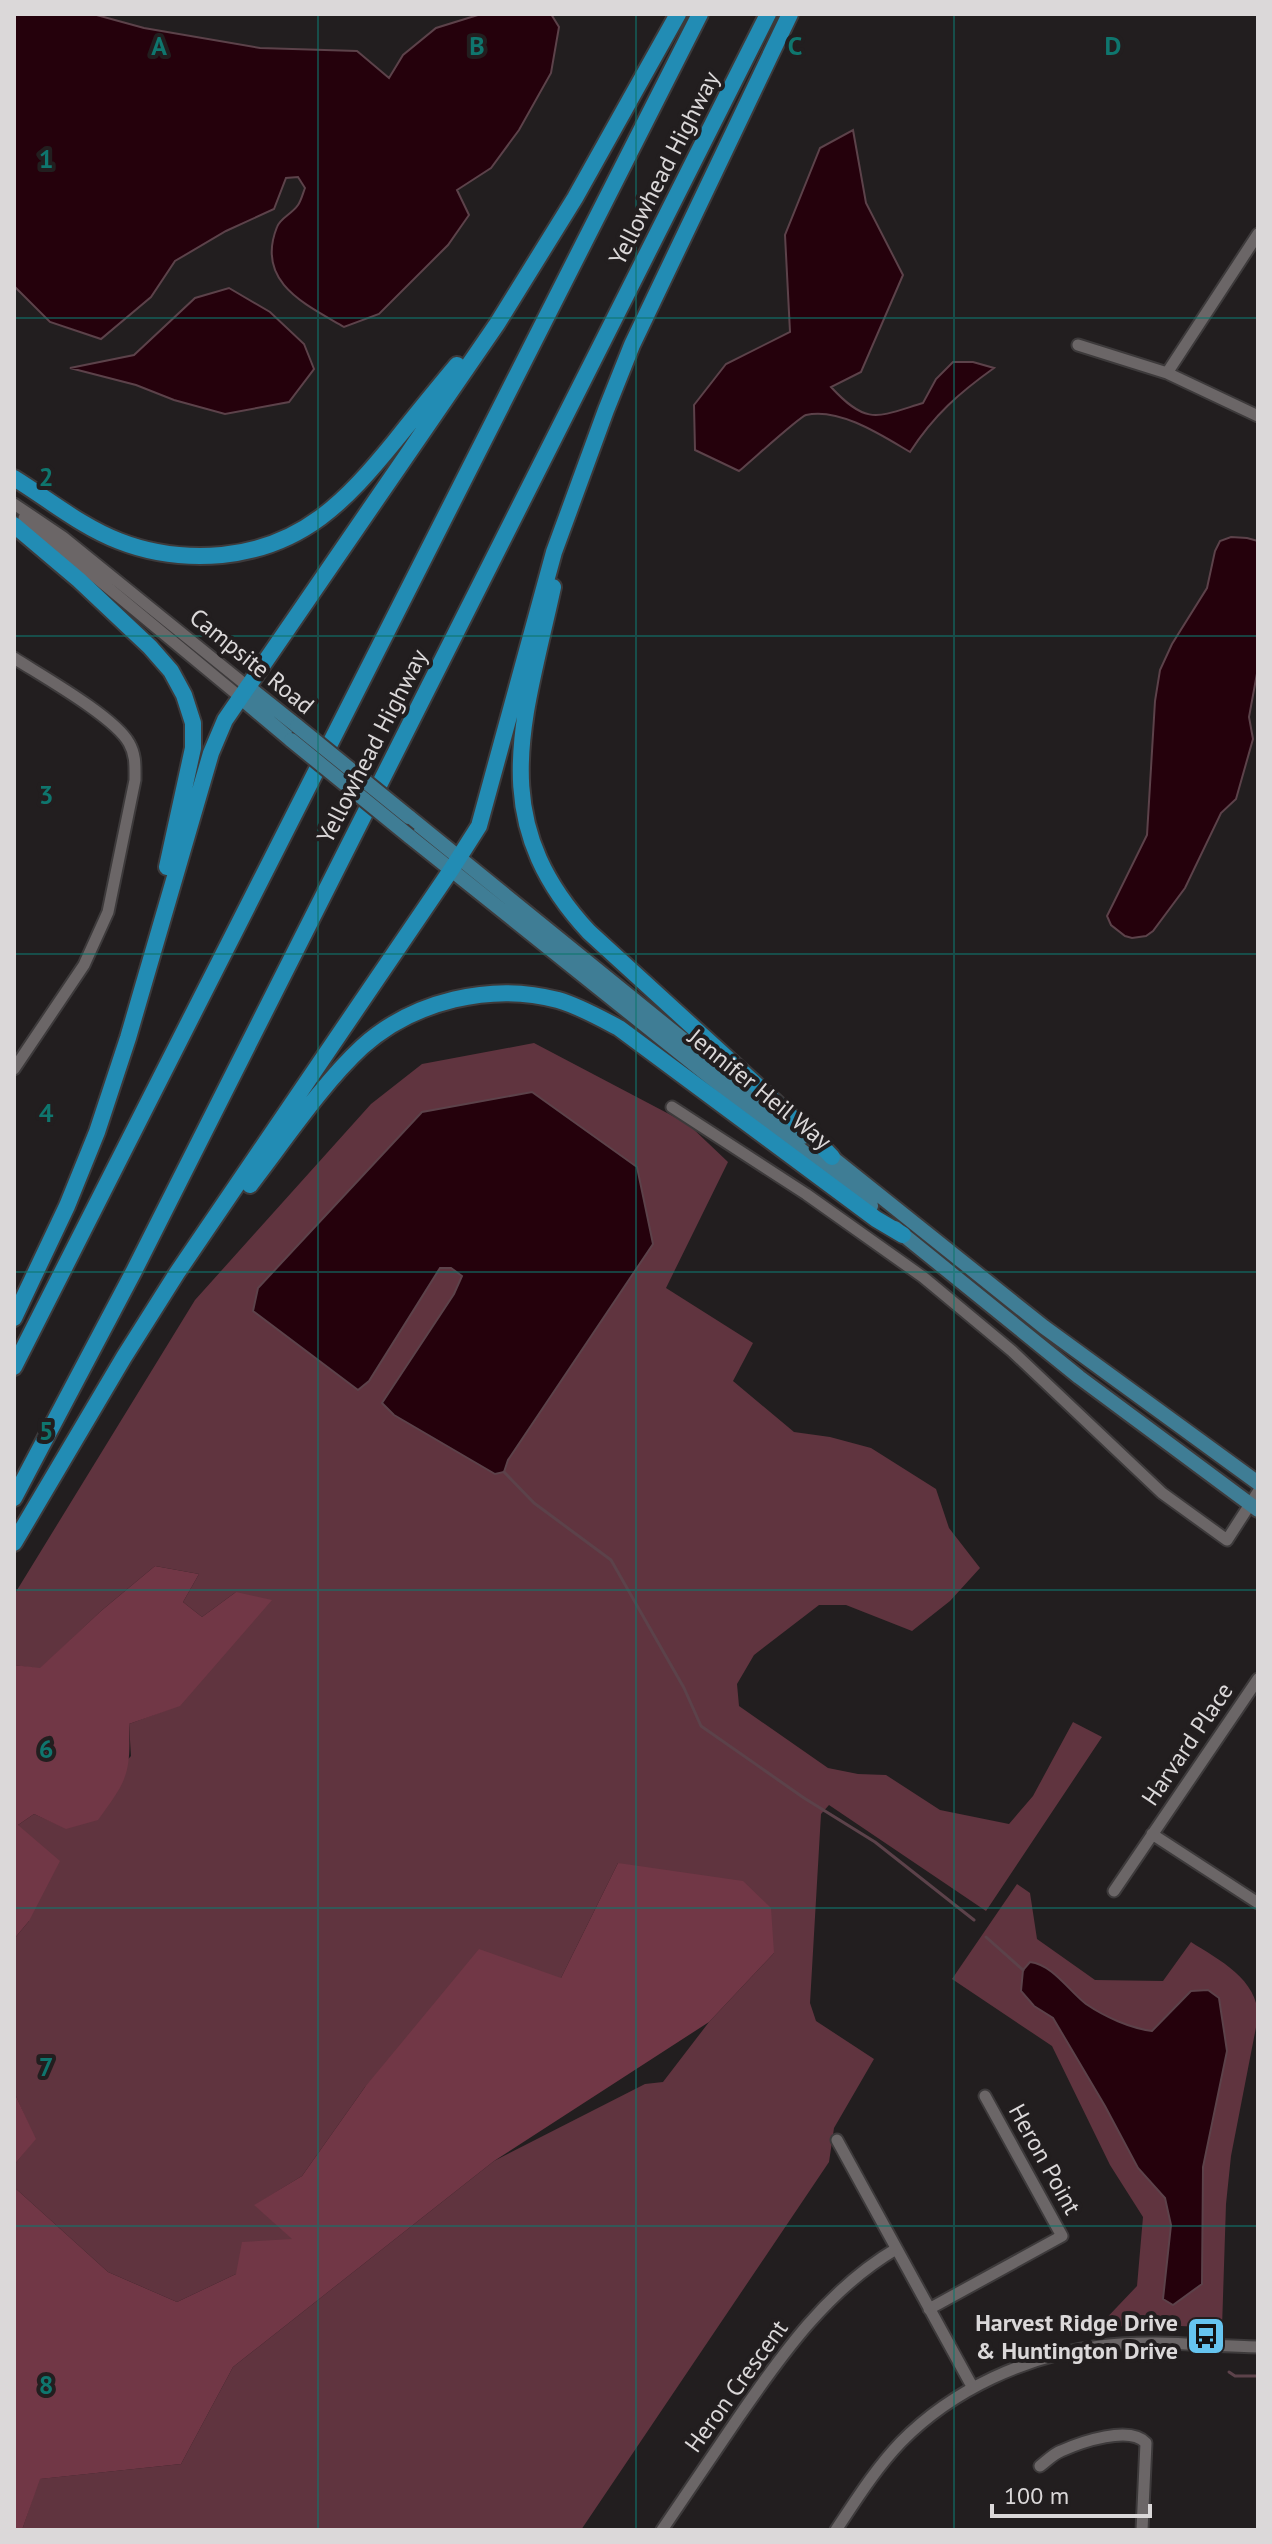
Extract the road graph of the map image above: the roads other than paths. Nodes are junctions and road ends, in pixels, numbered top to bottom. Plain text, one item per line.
1 (678, 14) edge
2 (700, 14) edge
3 (768, 14) edge
4 (790, 14) edge
5 (1258, 234) edge
6 (497, 324) junction
7 (1078, 345) dead end
8 (1167, 373) junction
9 (1258, 416) edge
10 (14, 478) edge
11 (579, 480) junction
12 (14, 504) edge
13 (14, 511) edge
14 (14, 525) edge
15 (14, 658) edge
16 (243, 691) junction
17 (294, 733) junction
18 (455, 864) junction
19 (143, 985) junction
20 (14, 1069) edge
21 (672, 1107) dead end
22 (832, 1157) junction
23 (903, 1235) junction
24 (203, 1236) junction
25 (14, 1318) edge
26 (14, 1367) edge
27 (1258, 1483) edge
28 (14, 1498) edge
29 (1255, 1502) edge
30 (14, 1543) edge
31 (1258, 1679) edge
32 (1152, 1834) junction
33 (1114, 1891) dead end
34 (1258, 1903) edge
35 (985, 2096) dead end
36 (837, 2140) dead end
37 (896, 2249) junction
38 (929, 2309) junction
39 (1258, 2347) edge
40 (973, 2388) junction
41 (1040, 2466) dead end
42 (662, 2530) edge
43 (836, 2530) edge
44 (1142, 2530) edge

1 - 6 highway
2 - 26 highway, Yellowhead Highway
3 - 28 highway, Yellowhead Highway
4 - 11 highway
5 - 8 street
6 - 10 highway
6 - 16 highway
7 - 8 street
8 - 9 street
11 - 18 highway
11 - 22 highway
12 - 16 street, Campsite Road
13 - 16 street, Campsite Road
14 - 19 highway
15 - 20 street
16 - 17 main road, Campsite Road
16 - 19 highway
17 - 18 main road, Campsite Road, bridge
17 - 18 main road, Jennifer Heil Way, bridge
18 - 22 main road, Jennifer Heil Way
18 - 23 main road, Jennifer Heil Way
18 - 24 highway
19 - 25 highway
21 - 29 street
22 - 27 main road, Jennifer Heil Way
23 - 24 highway
23 - 29 main road, Jennifer Heil Way
24 - 30 highway
31 - 32 street, Harvard Place
32 - 33 street, Harvard Place
32 - 34 street
35 - 38 street, Heron Point
36 - 37 street
37 - 38 street
37 - 42 street, Heron Crescent
38 - 40 street
39 - 40 street
40 - 43 street
41 - 44 street

